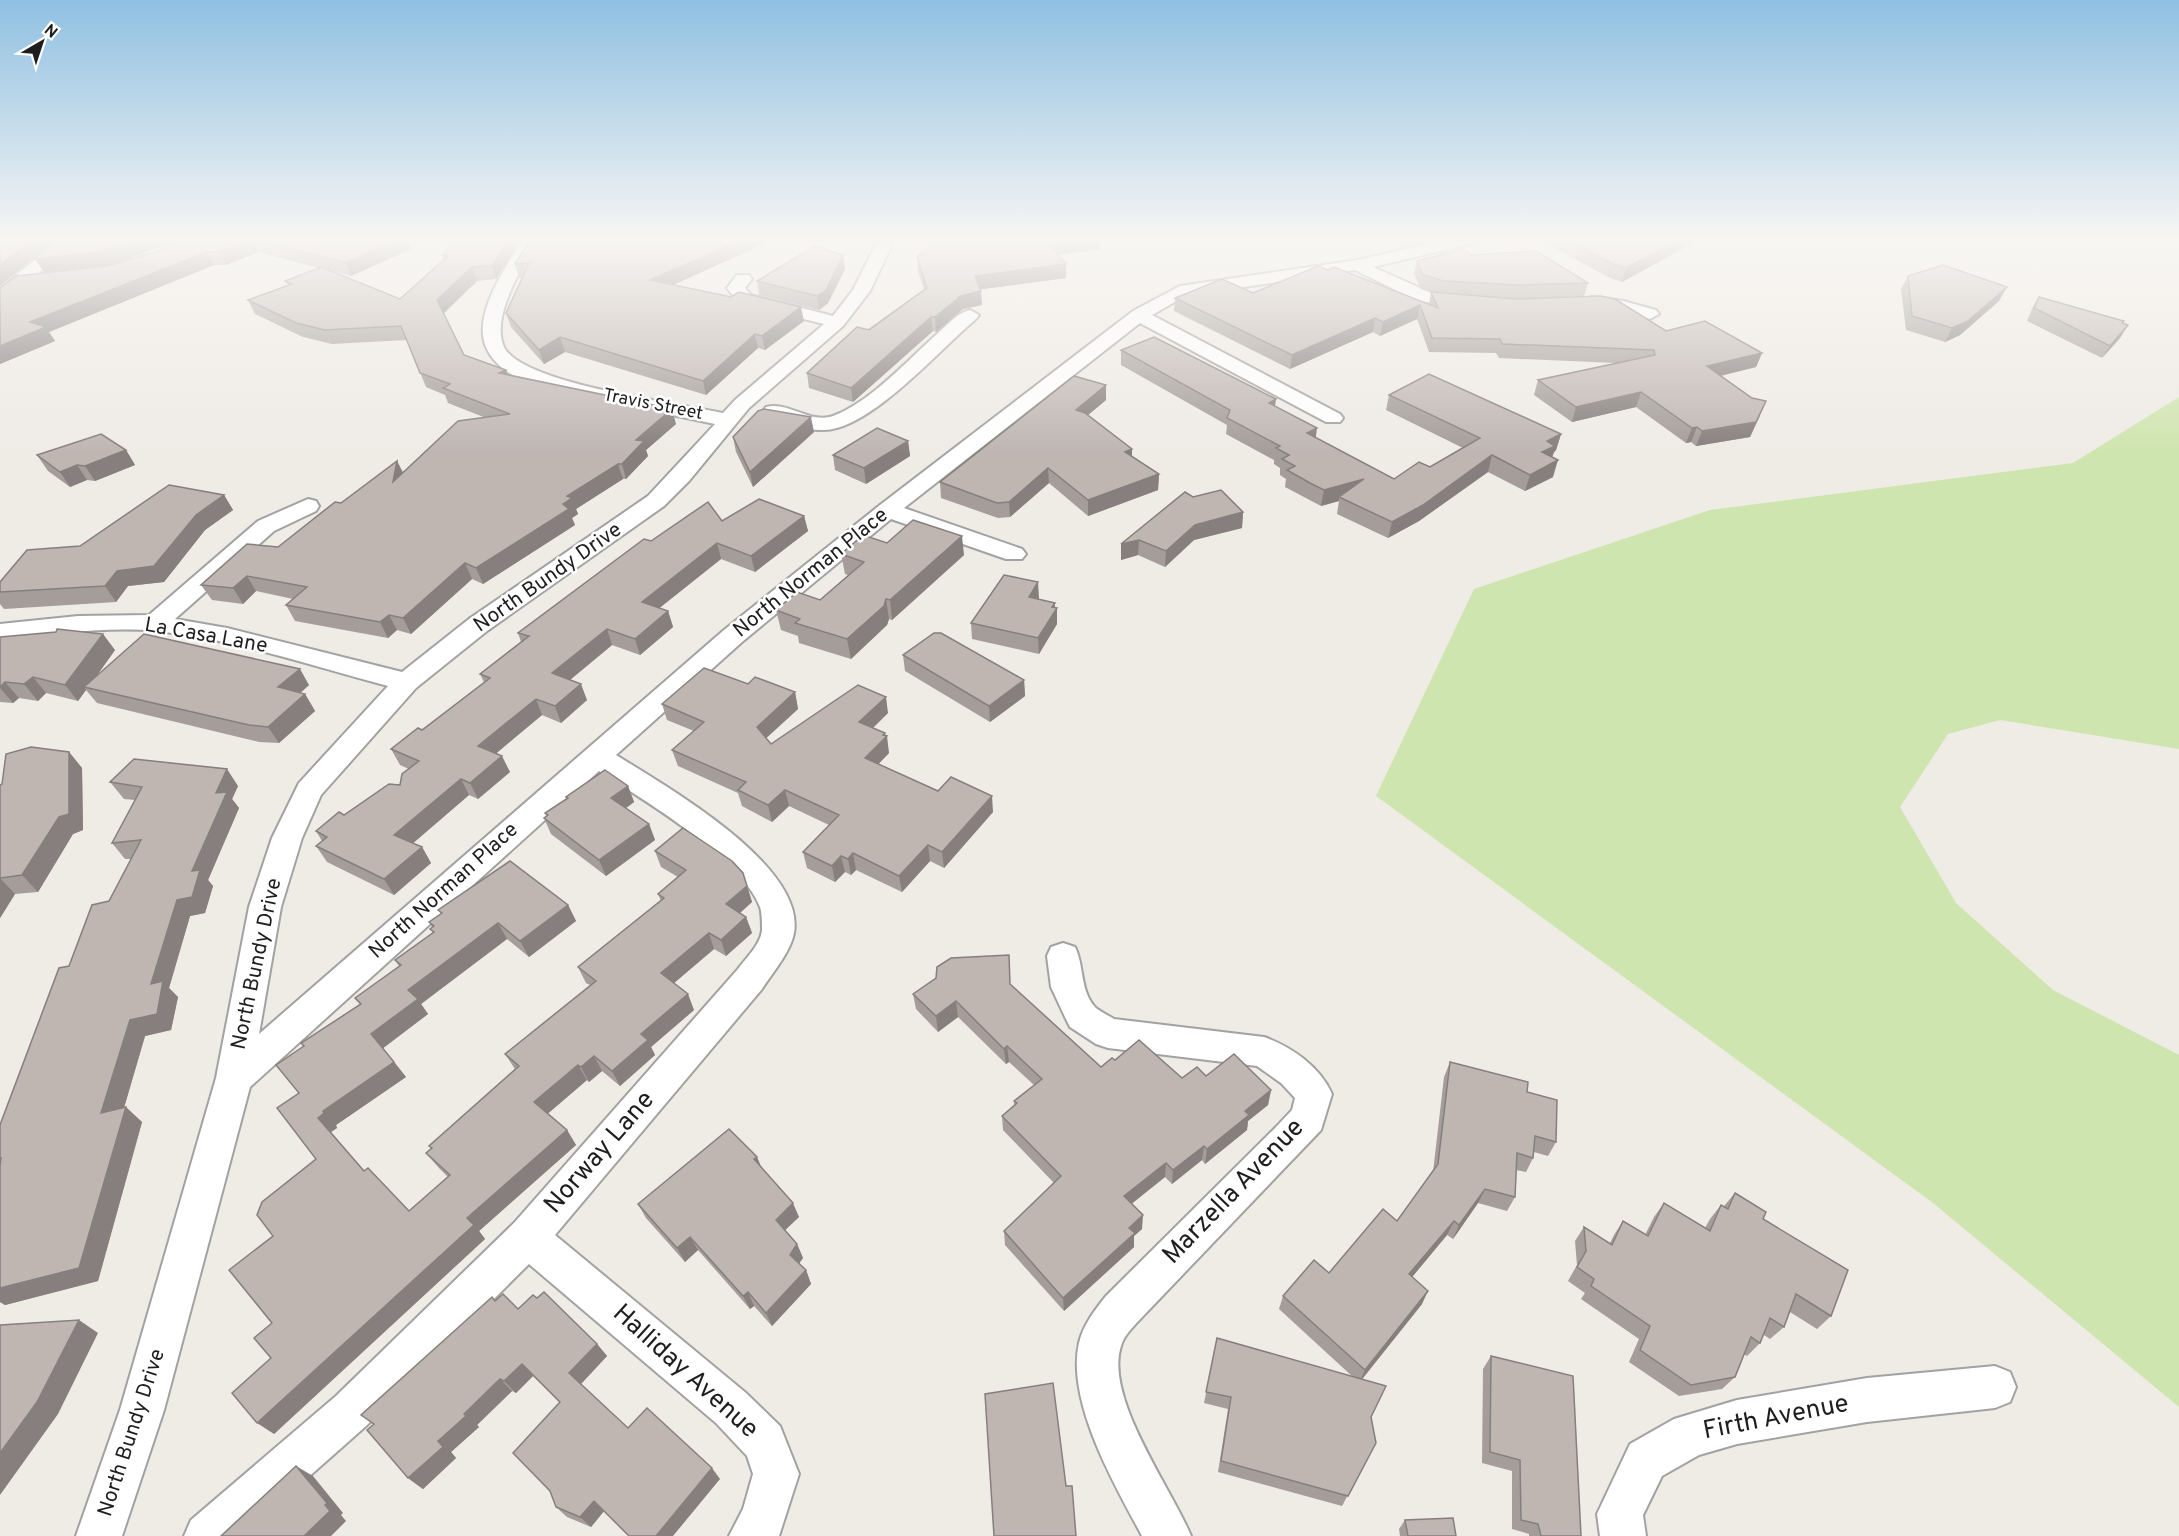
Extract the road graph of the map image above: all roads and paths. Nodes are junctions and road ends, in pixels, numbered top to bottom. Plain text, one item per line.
1 (496, 310) edge
2 (788, 310) edge
3 (847, 310) edge
4 (1148, 310) edge
5 (1633, 310) edge
6 (1650, 314) dead end
7 (970, 315) dead end
8 (1139, 315) junction
9 (837, 322) junction
10 (735, 412) junction
11 (1333, 418) dead end
12 (308, 506) dead end
13 (888, 510) junction
14 (1014, 554) dead end
15 (155, 623) junction
16 (0, 632) edge
17 (407, 682) junction
18 (596, 756) junction
19 (1063, 956) dead end
20 (234, 1078) junction
21 (528, 1237) junction
22 (1995, 1387) dead end
23 (99, 1536) edge
24 (207, 1536) edge
25 (752, 1536) edge
26 (1168, 1536) edge
27 (1623, 1536) edge

1 - 10 street, Travis Street
2 - 9 street
3 - 9 street, North Bundy Drive
4 - 8 street, North Norman Place
5 - 6 street
7 - 10 street, Travis Street
8 - 11 street
8 - 13 street, North Norman Place
9 - 10 street, North Bundy Drive
10 - 17 street, North Bundy Drive
12 - 15 street
13 - 14 street
13 - 18 street, North Norman Place
15 - 16 street, La Casa Lane
15 - 17 street, La Casa Lane
17 - 20 street, North Bundy Drive
18 - 20 street, North Norman Place
18 - 21 street, Norway Lane
19 - 26 street, Marzella Avenue
20 - 23 street, North Bundy Drive
21 - 24 street, Norway Lane
21 - 25 street, Halliday Avenue
22 - 27 street, Firth Avenue

